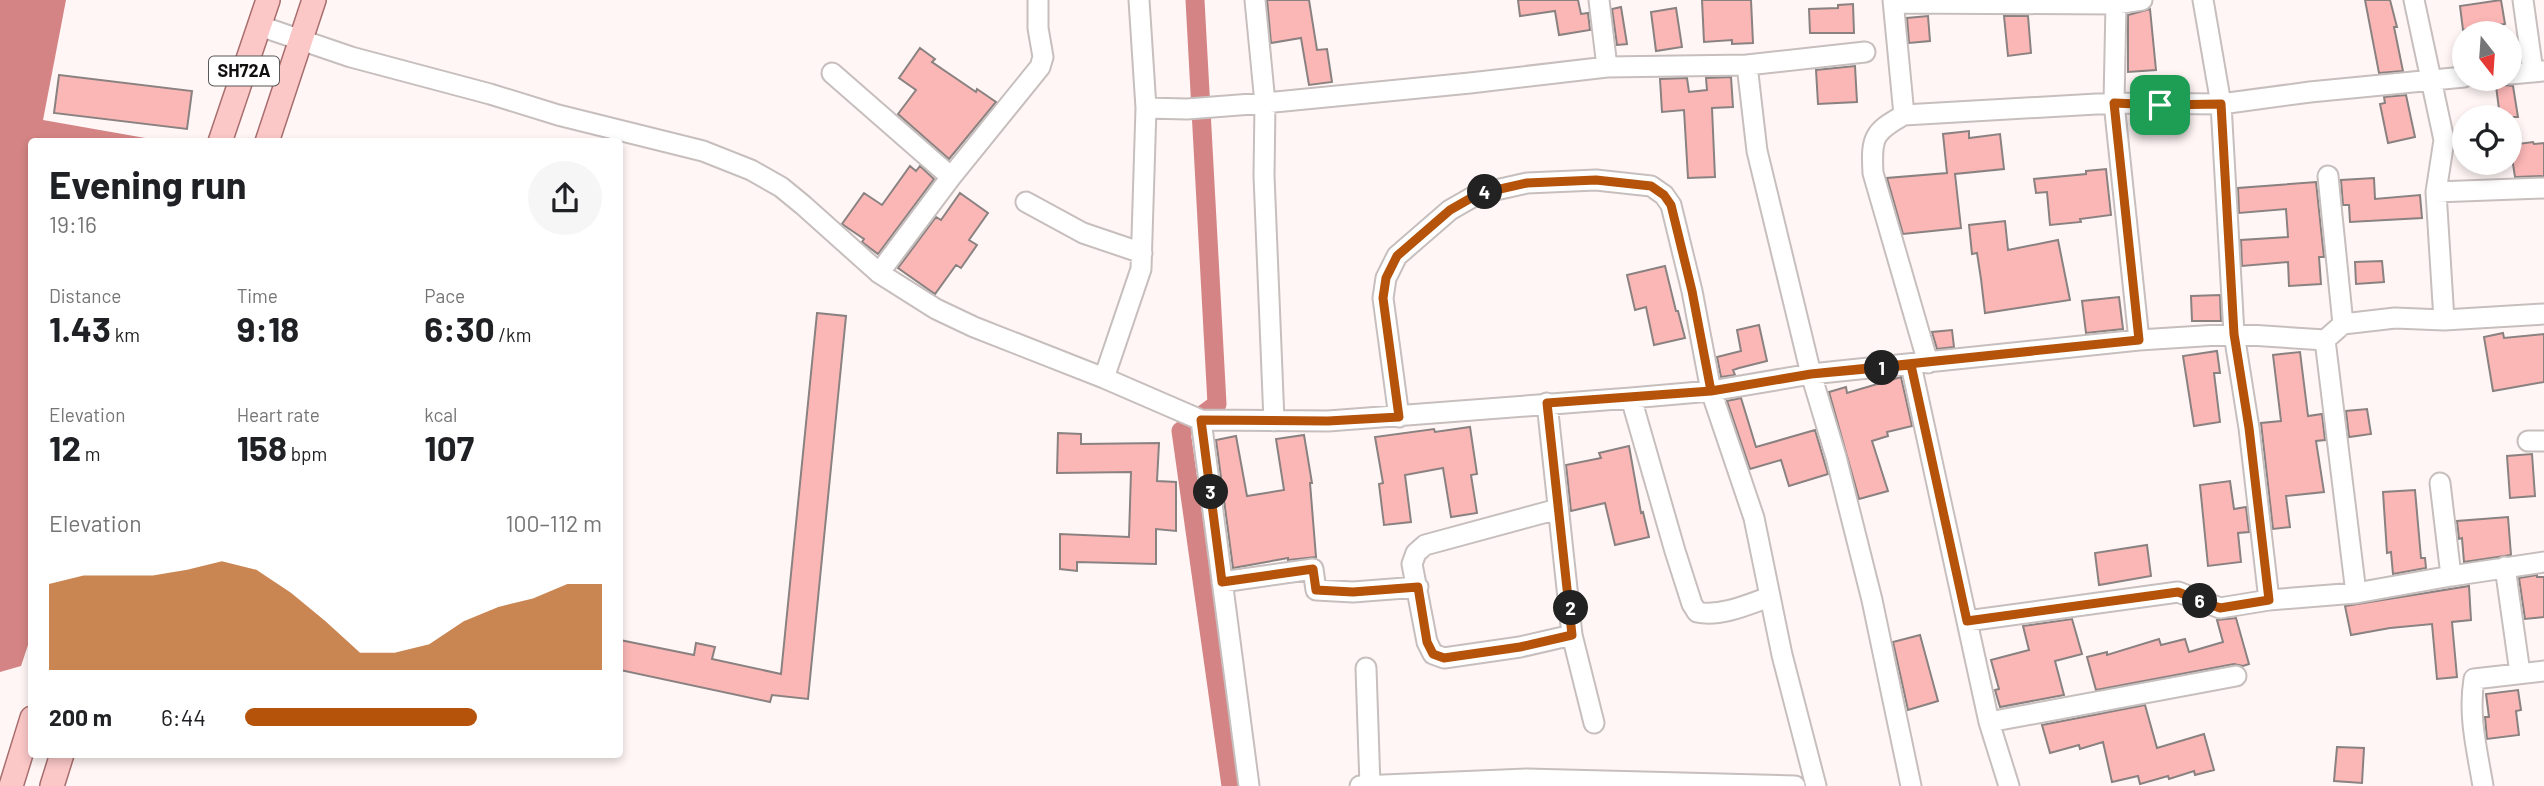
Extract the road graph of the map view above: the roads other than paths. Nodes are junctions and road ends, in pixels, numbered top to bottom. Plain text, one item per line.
1 (268, 0) edge
2 (314, 0) edge
3 (1038, 0) edge
4 (1139, 0) edge
5 (1255, 0) edge
6 (1599, 0) edge
7 (2142, 0) edge
8 (2203, 0) edge
9 (2414, 0) edge
10 (2523, 0) edge
11 (1893, 1) edge
12 (2116, 4) junction
13 (260, 26) junction
14 (303, 39) junction
15 (1865, 52) dead end
16 (1747, 65) junction
17 (1607, 67) junction
18 (2538, 72) edge
19 (832, 73) dead end
20 (2452, 78) edge
21 (2431, 79) junction
22 (1265, 103) junction
23 (2114, 103) junction
24 (2221, 104) junction
25 (1146, 108) junction
26 (1903, 115) junction
27 (617, 136) edge
28 (221, 138) edge
29 (268, 138) edge
30 (2328, 176) dead end
31 (951, 177) junction
32 (2544, 188) edge
33 (2436, 192) junction
34 (1026, 202) dead end
35 (1142, 253) junction
36 (879, 273) junction
37 (2544, 314) edge
38 (2444, 320) junction
39 (2343, 324) junction
40 (2234, 334) junction
41 (2139, 340) junction
42 (2325, 340) junction
43 (1919, 364) junction
44 (1811, 374) junction
45 (1104, 378) junction
46 (1711, 391) junction
47 (1631, 398) junction
48 (1547, 403) junction
49 (1399, 417) junction
50 (1197, 419) junction
51 (1274, 421) junction
52 (2440, 483) dead end
53 (1558, 509) junction
54 (2544, 562) edge
55 (2505, 568) junction
56 (2451, 576) junction
57 (1222, 582) junction
58 (1418, 587) junction
59 (2356, 593) junction
60 (1769, 597) junction
61 (2269, 600) junction
62 (1967, 621) junction
63 (1572, 635) junction
64 (1366, 668) dead end
65 (2544, 671) edge
66 (2520, 673) junction
67 (2236, 676) dead end
68 (1989, 722) junction
69 (1594, 723) dead end
70 (28, 731) edge
71 (61, 758) edge
72 (11, 786) edge
73 (52, 786) edge
74 (1249, 786) edge
75 (1360, 786) edge
76 (1370, 786) edge
77 (1795, 786) edge
78 (1816, 786) edge
79 (1911, 786) edge
80 (2009, 786) edge
81 (2483, 786) edge

1 - 13 main road, SH72A
2 - 14 main road, SH72A
3 - 31 street
4 - 25 street
5 - 22 street
6 - 17 street
7 - 12 street
8 - 24 street
9 - 21 street
10 - 18 street
11 - 12 street
11 - 26 street
12 - 23 street
13 - 14 street
13 - 28 main road, SH72A
14 - 27 street
14 - 29 main road, SH72A
15 - 16 street
16 - 17 street
16 - 44 street
17 - 22 street
19 - 31 street
20 - 21 street
21 - 24 street
21 - 33 street
22 - 25 street
22 - 51 street
23 - 24 street
23 - 26 street
23 - 41 street
24 - 40 street
25 - 35 street
26 - 43 street
27 - 36 street
30 - 39 street
31 - 36 street
32 - 33 street
33 - 38 street
34 - 35 street
35 - 45 street
36 - 45 street
37 - 38 street
38 - 39 street
39 - 42 street
40 - 41 street
40 - 42 street
40 - 61 street
41 - 43 street
42 - 59 street
43 - 44 street
43 - 62 street
44 - 46 street
44 - 79 street
45 - 50 street
46 - 47 street
46 - 49 street
46 - 60 street
47 - 48 street
47 - 60 street
48 - 49 street
48 - 53 street
49 - 51 street
50 - 51 street
50 - 57 street
52 - 56 street
53 - 58 street
53 - 63 street
54 - 55 street
55 - 56 street
55 - 66 street
56 - 59 street
57 - 58 street
57 - 74 street
58 - 63 street
59 - 61 street
60 - 78 street
61 - 62 street
62 - 68 street
63 - 69 street
64 - 76 street
65 - 66 street
66 - 81 street
67 - 68 street
68 - 80 street
70 - 72 main road
71 - 73 main road
75 - 76 street
76 - 77 street

